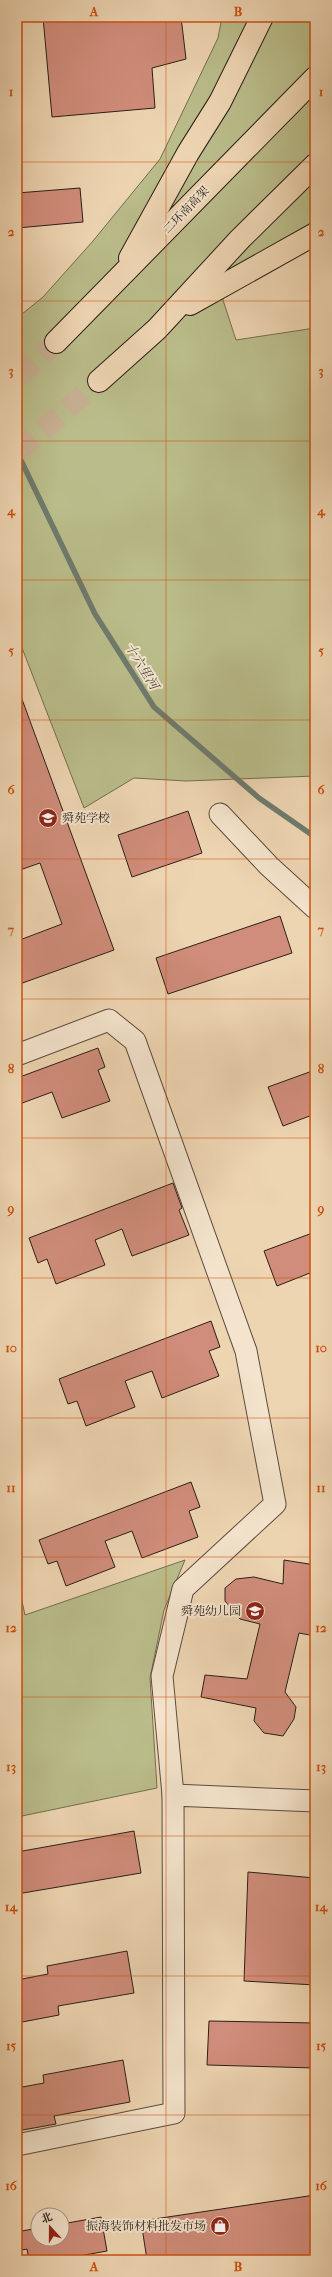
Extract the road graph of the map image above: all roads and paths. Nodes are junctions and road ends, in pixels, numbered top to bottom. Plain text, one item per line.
1 (262, 17) edge
2 (315, 78) edge
3 (315, 165) edge
4 (315, 234) edge
5 (120, 277) junction
6 (157, 329) junction
7 (56, 342) tunnel mouth
8 (99, 381) tunnel mouth
9 (220, 814) dead end
10 (315, 908) edge
11 (17, 1055) edge
12 (173, 1795) junction
13 (315, 1801) edge
14 (17, 2145) edge

1 - 5 highway
2 - 5 highway, 二环南高架
3 - 6 highway
4 - 6 highway
5 - 7 highway, 二环南高架
6 - 8 highway
9 - 10 street
11 - 12 street
12 - 13 street
12 - 14 street

